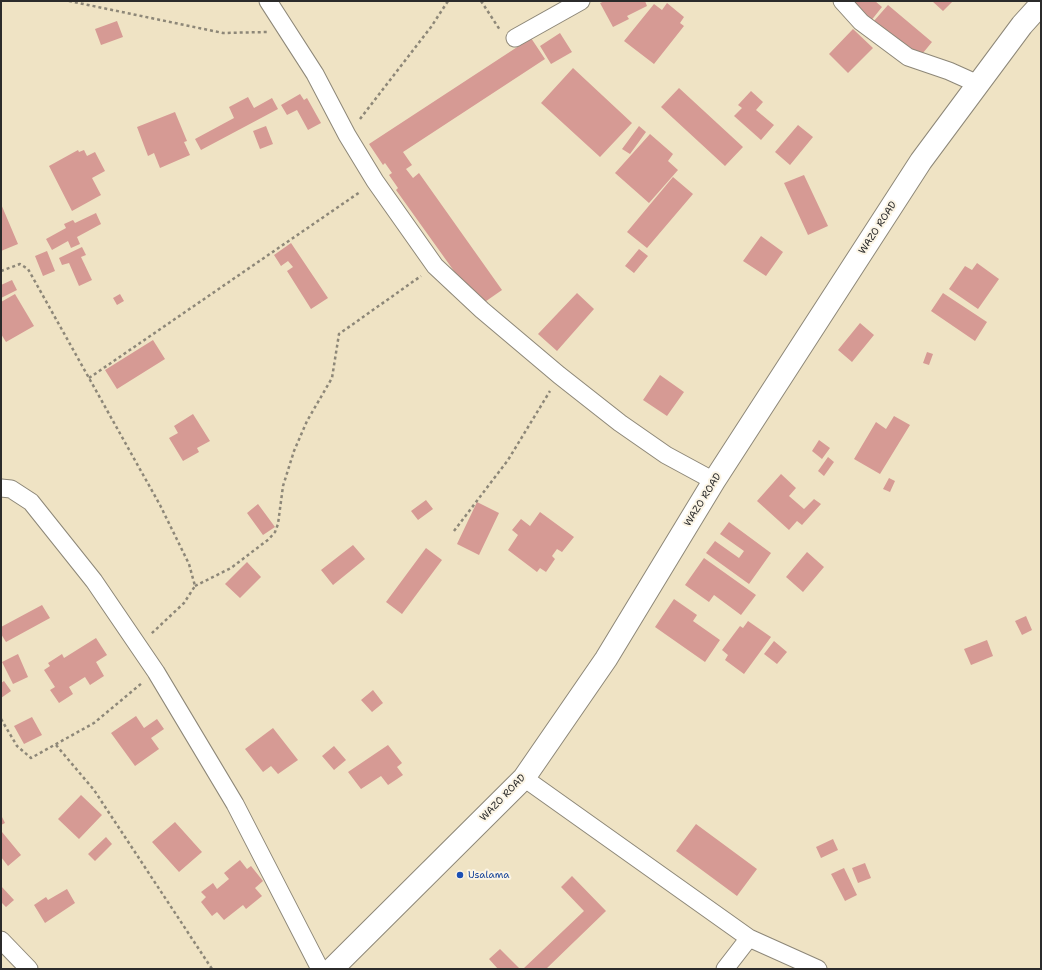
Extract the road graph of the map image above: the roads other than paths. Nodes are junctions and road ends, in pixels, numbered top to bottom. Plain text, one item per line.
1 (268, 1) edge
2 (581, 1) edge
3 (842, 1) edge
4 (1041, 4) edge
5 (515, 38) road end
6 (978, 84) junction
7 (714, 481) junction
8 (1, 488) edge
9 (524, 778) junction
10 (750, 938) junction
11 (1, 940) edge
12 (29, 969) edge
13 (320, 969) edge
14 (332, 969) edge
15 (725, 969) edge
16 (818, 969) edge

1 - 7 street
2 - 5 street
3 - 6 street
4 - 6 main road, WAZO ROAD
6 - 7 main road, WAZO ROAD
7 - 9 main road, WAZO ROAD
8 - 13 street
9 - 10 street
9 - 14 main road, WAZO ROAD
10 - 15 street
10 - 16 street
11 - 12 street

